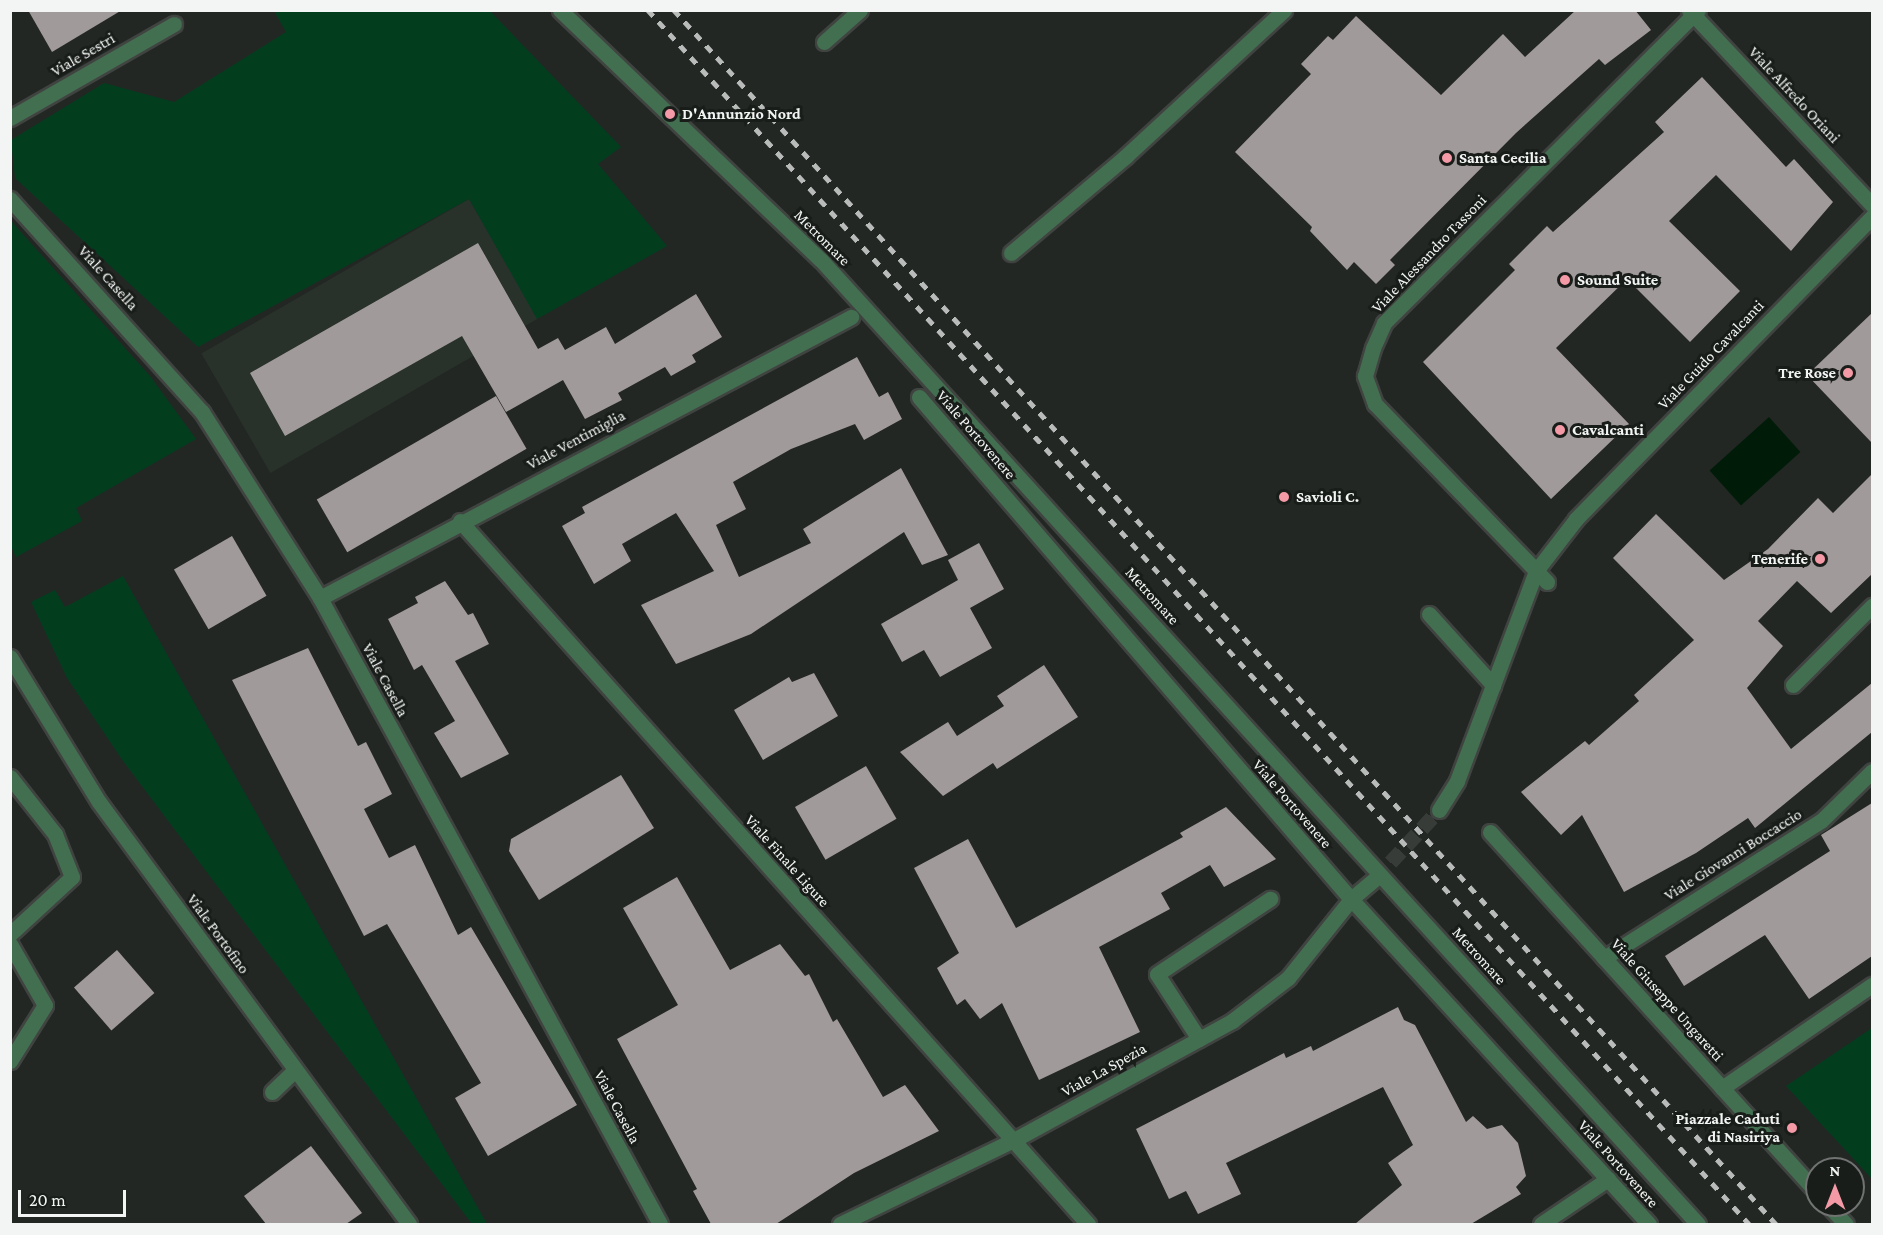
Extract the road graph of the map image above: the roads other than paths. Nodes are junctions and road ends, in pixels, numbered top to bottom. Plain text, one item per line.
1 (560, 10) edge
2 (860, 10) edge
3 (1284, 10) edge
4 (1693, 12) edge
5 (174, 24) dead end
6 (824, 42) dead end
7 (10, 118) edge
8 (10, 200) edge
9 (1872, 205) edge
10 (1872, 217) edge
11 (1011, 254) dead end
12 (851, 317) dead end
13 (919, 397) dead end
14 (460, 521) junction
15 (1536, 571) junction
16 (1547, 582) dead end
17 (320, 598) junction
18 (1872, 606) edge
19 (1429, 614) dead end
20 (10, 657) edge
21 (14, 674) edge
22 (1493, 685) junction
23 (1793, 685) dead end
24 (1872, 771) edge
25 (10, 777) edge
26 (1439, 810) tunnel mouth
27 (1490, 832) dead end
28 (1375, 879) tunnel mouth
29 (1270, 899) dead end
30 (1351, 899) junction
31 (10, 933) edge
32 (10, 944) edge
33 (1604, 958) junction
34 (1872, 985) edge
35 (1199, 1039) junction
36 (10, 1061) edge
37 (295, 1070) junction
38 (1722, 1088) junction
39 (272, 1092) dead end
40 (1012, 1141) junction
41 (1608, 1179) junction
42 (1805, 1180) edge
43 (409, 1224) edge
44 (660, 1224) edge
45 (840, 1224) edge
46 (1088, 1224) edge
47 (1541, 1224) edge
48 (1649, 1224) edge
49 (1698, 1224) edge

1 - 49 street, Metromare
2 - 6 street
3 - 11 street
4 - 9 street, Viale Alfredo Oriani
4 - 15 street, Viale Alessandro Tassoni
5 - 7 street, Viale Sestri
8 - 17 street, Viale Casella
10 - 15 street, Viale Guido Cavalcanti
12 - 14 street, Viale Ventimiglia
13 - 30 street, Viale Portovenere
14 - 17 street, Viale Ventimiglia
14 - 40 street, Viale Finale Ligure
15 - 16 street, Viale Alessandro Tassoni
15 - 22 street, Viale Guido Cavalcanti
17 - 44 street, Viale Casella
18 - 23 street
19 - 22 street
20 - 21 street, Viale Portofino
21 - 37 street, Viale Portofino
22 - 26 street, Viale Guido Cavalcanti
24 - 33 street, Viale Giovanni Boccaccio
25 - 31 street
27 - 33 street, Viale Giuseppe Ungaretti
28 - 30 street, Viale La Spezia
29 - 35 street
30 - 35 street, Viale La Spezia
30 - 41 street, Viale Portovenere
32 - 36 street
33 - 38 street, Viale Giuseppe Ungaretti
34 - 38 street
35 - 40 street, Viale La Spezia
37 - 39 street
37 - 43 street, Viale Portofino
38 - 42 street, Viale Giuseppe Ungaretti
40 - 45 street, Viale La Spezia
40 - 46 street, Viale Finale Ligure
41 - 47 street
41 - 48 street, Viale Portovenere

